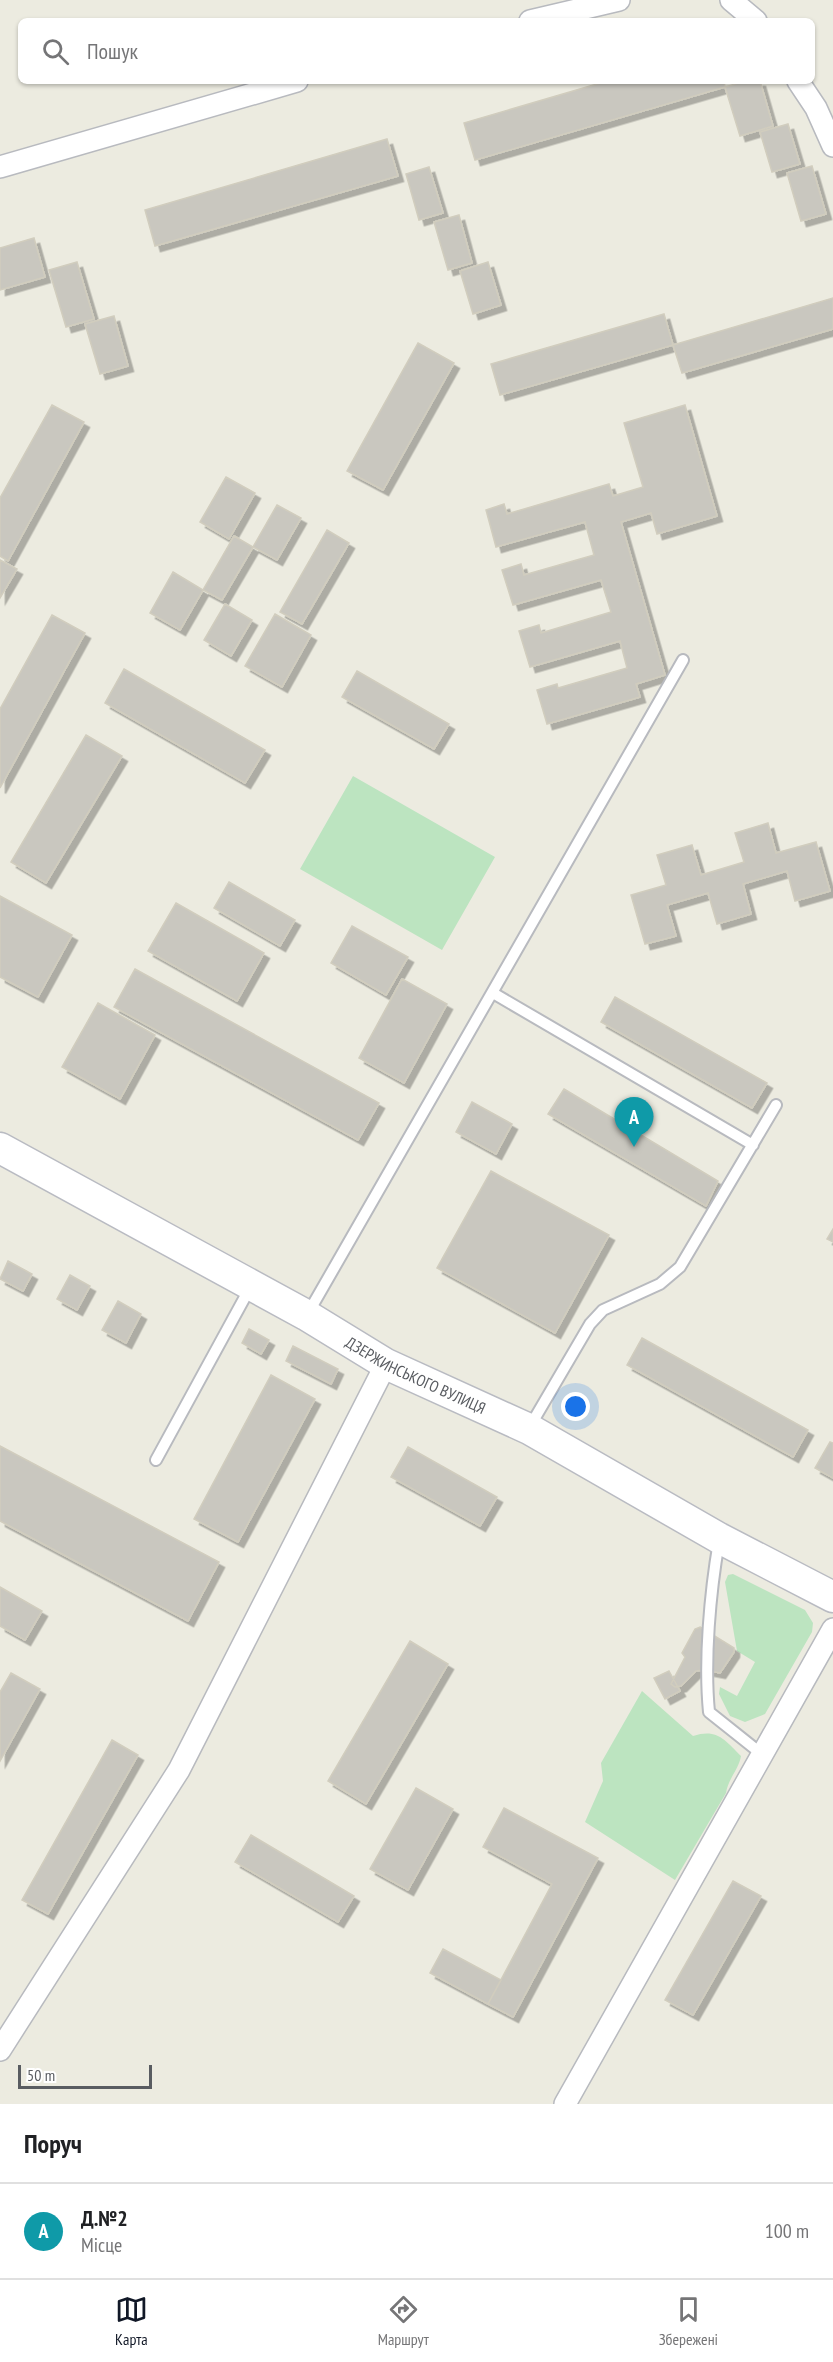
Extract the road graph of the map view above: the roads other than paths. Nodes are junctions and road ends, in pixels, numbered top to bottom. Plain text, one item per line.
1 (619, 0) edge
2 (730, 0) edge
3 (543, 18) edge
4 (752, 18) edge
5 (287, 84) edge
6 (800, 84) edge
7 (833, 146) edge
8 (0, 167) edge
9 (682, 660) dead end
10 (493, 993) junction
11 (776, 1105) dead end
12 (753, 1145) junction
13 (0, 1148) edge
14 (251, 1286) junction
15 (306, 1315) junction
16 (386, 1364) junction
17 (529, 1429) junction
18 (156, 1460) dead end
19 (719, 1538) junction
20 (833, 1598) edge
21 (833, 1629) edge
22 (763, 1755) junction
23 (0, 2050) edge
24 (565, 2104) edge

1 - 3 street
2 - 4 street
5 - 8 street
6 - 7 street
9 - 10 lane
10 - 12 lane
10 - 15 lane
11 - 12 lane
12 - 17 lane
13 - 14 main road, ДЗЕРЖИНСЬКОГО ВУЛИЦЯ
14 - 15 main road, ДЗЕРЖИНСЬКОГО ВУЛИЦЯ
14 - 18 lane
15 - 16 main road, ДЗЕРЖИНСЬКОГО ВУЛИЦЯ
16 - 17 main road, ДЗЕРЖИНСЬКОГО ВУЛИЦЯ
16 - 23 street
17 - 19 main road, ДЗЕРЖИНСЬКОГО ВУЛИЦЯ
19 - 20 main road, ДЗЕРЖИНСЬКОГО ВУЛИЦЯ
19 - 22 lane
21 - 22 street
22 - 24 street

